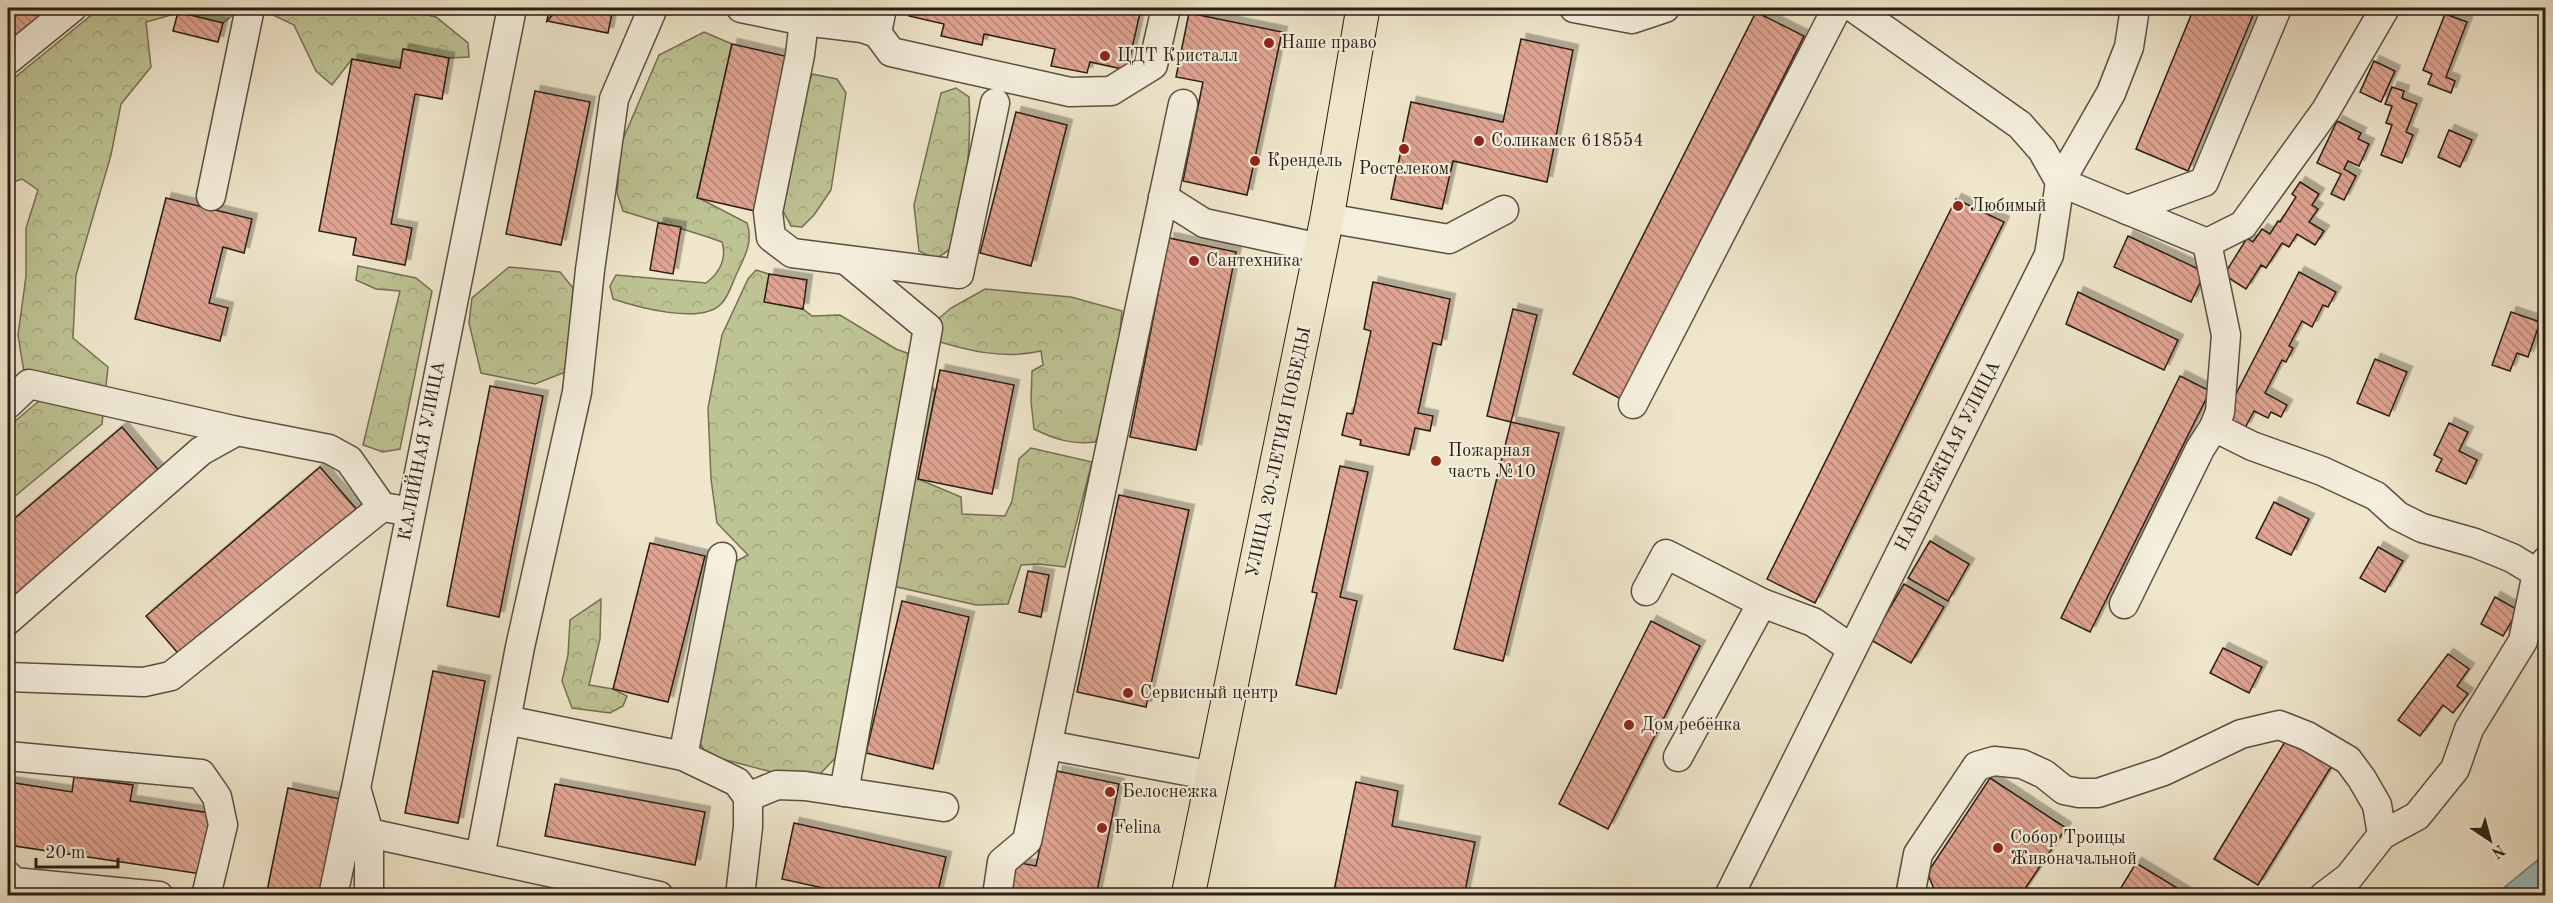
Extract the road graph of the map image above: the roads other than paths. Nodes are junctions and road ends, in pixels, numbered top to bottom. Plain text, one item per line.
1 (72, 8) edge
2 (250, 8) edge
3 (512, 8) edge
4 (653, 8) edge
5 (741, 8) edge
6 (1166, 8) edge
7 (1362, 8) edge
8 (1574, 8) edge
9 (1665, 8) edge
10 (1837, 8) edge
11 (1854, 8) edge
12 (2135, 8) edge
13 (2277, 8) edge
14 (2385, 8) edge
15 (879, 20) edge
16 (804, 21) junction
17 (8, 60) edge
18 (995, 103) dead end
19 (1183, 104) dead end
20 (2060, 182) junction
21 (211, 196) dead end
22 (1163, 197) junction
23 (1504, 210) dead end
24 (2127, 210) junction
25 (1324, 233) junction
26 (2206, 243) junction
27 (846, 260) junction
28 (8, 404) edge
29 (1633, 404) dead end
30 (2214, 427) junction
31 (237, 431) junction
32 (382, 507) junction
33 (410, 511) junction
34 (722, 557) dead end
35 (2541, 567) edge
36 (1646, 591) dead end
37 (1762, 603) junction
38 (2124, 604) dead end
39 (8, 620) edge
40 (1852, 649) junction
41 (8, 677) edge
42 (506, 720) junction
43 (1048, 745) junction
44 (8, 756) edge
45 (683, 756) junction
46 (1678, 757) dead end
47 (1213, 776) junction
48 (356, 788) junction
49 (844, 792) junction
50 (748, 797) junction
51 (944, 807) dead end
52 (369, 834) junction
53 (2382, 835) junction
54 (480, 857) junction
55 (11, 884) edge
56 (122, 893) edge
57 (159, 896) edge
58 (206, 896) edge
59 (333, 896) edge
60 (369, 896) edge
61 (658, 896) edge
62 (740, 896) edge
63 (997, 896) edge
64 (1188, 896) edge
65 (1729, 896) edge
66 (1910, 896) edge
67 (2324, 896) edge

1 - 17 street
2 - 21 street
3 - 33 street, КАЛИЙНАЯ УЛИЦА
4 - 42 street
5 - 16 street
6 - 15 street
7 - 25 main road, УЛИЦА 20-ЛЕТИЯ ПОБЕДЫ
8 - 9 street
10 - 29 street
11 - 20 street
12 - 20 street, НАБЕРЕЖНАЯ УЛИЦА
13 - 24 street
14 - 26 street
15 - 16 street
16 - 27 street
18 - 27 street
19 - 22 street
20 - 24 street
20 - 40 street, НАБЕРЕЖНАЯ УЛИЦА
22 - 25 street
22 - 43 street
23 - 25 street
24 - 26 street
25 - 47 main road, УЛИЦА 20-ЛЕТИЯ ПОБЕДЫ
26 - 30 street
27 - 49 street
28 - 31 street
30 - 35 street
30 - 38 street
31 - 32 street
31 - 39 street
32 - 33 street
32 - 41 street
33 - 48 street, КАЛИЙНАЯ УЛИЦА
34 - 45 street
35 - 53 street
36 - 37 street
37 - 40 street
37 - 46 street
40 - 65 street, НАБЕРЕЖНАЯ УЛИЦА
42 - 45 street
42 - 54 street
43 - 47 street
43 - 63 street
44 - 58 street
45 - 50 street
47 - 64 main road, УЛИЦА 20-ЛЕТИЯ ПОБЕДЫ
48 - 52 street, КАЛИЙНАЯ УЛИЦА
48 - 59 street
49 - 50 street
49 - 51 street
50 - 62 street
52 - 54 street
52 - 60 street, КАЛИЙНАЯ УЛИЦА
53 - 66 street
53 - 67 street
54 - 61 street
55 - 56 street
56 - 57 street

